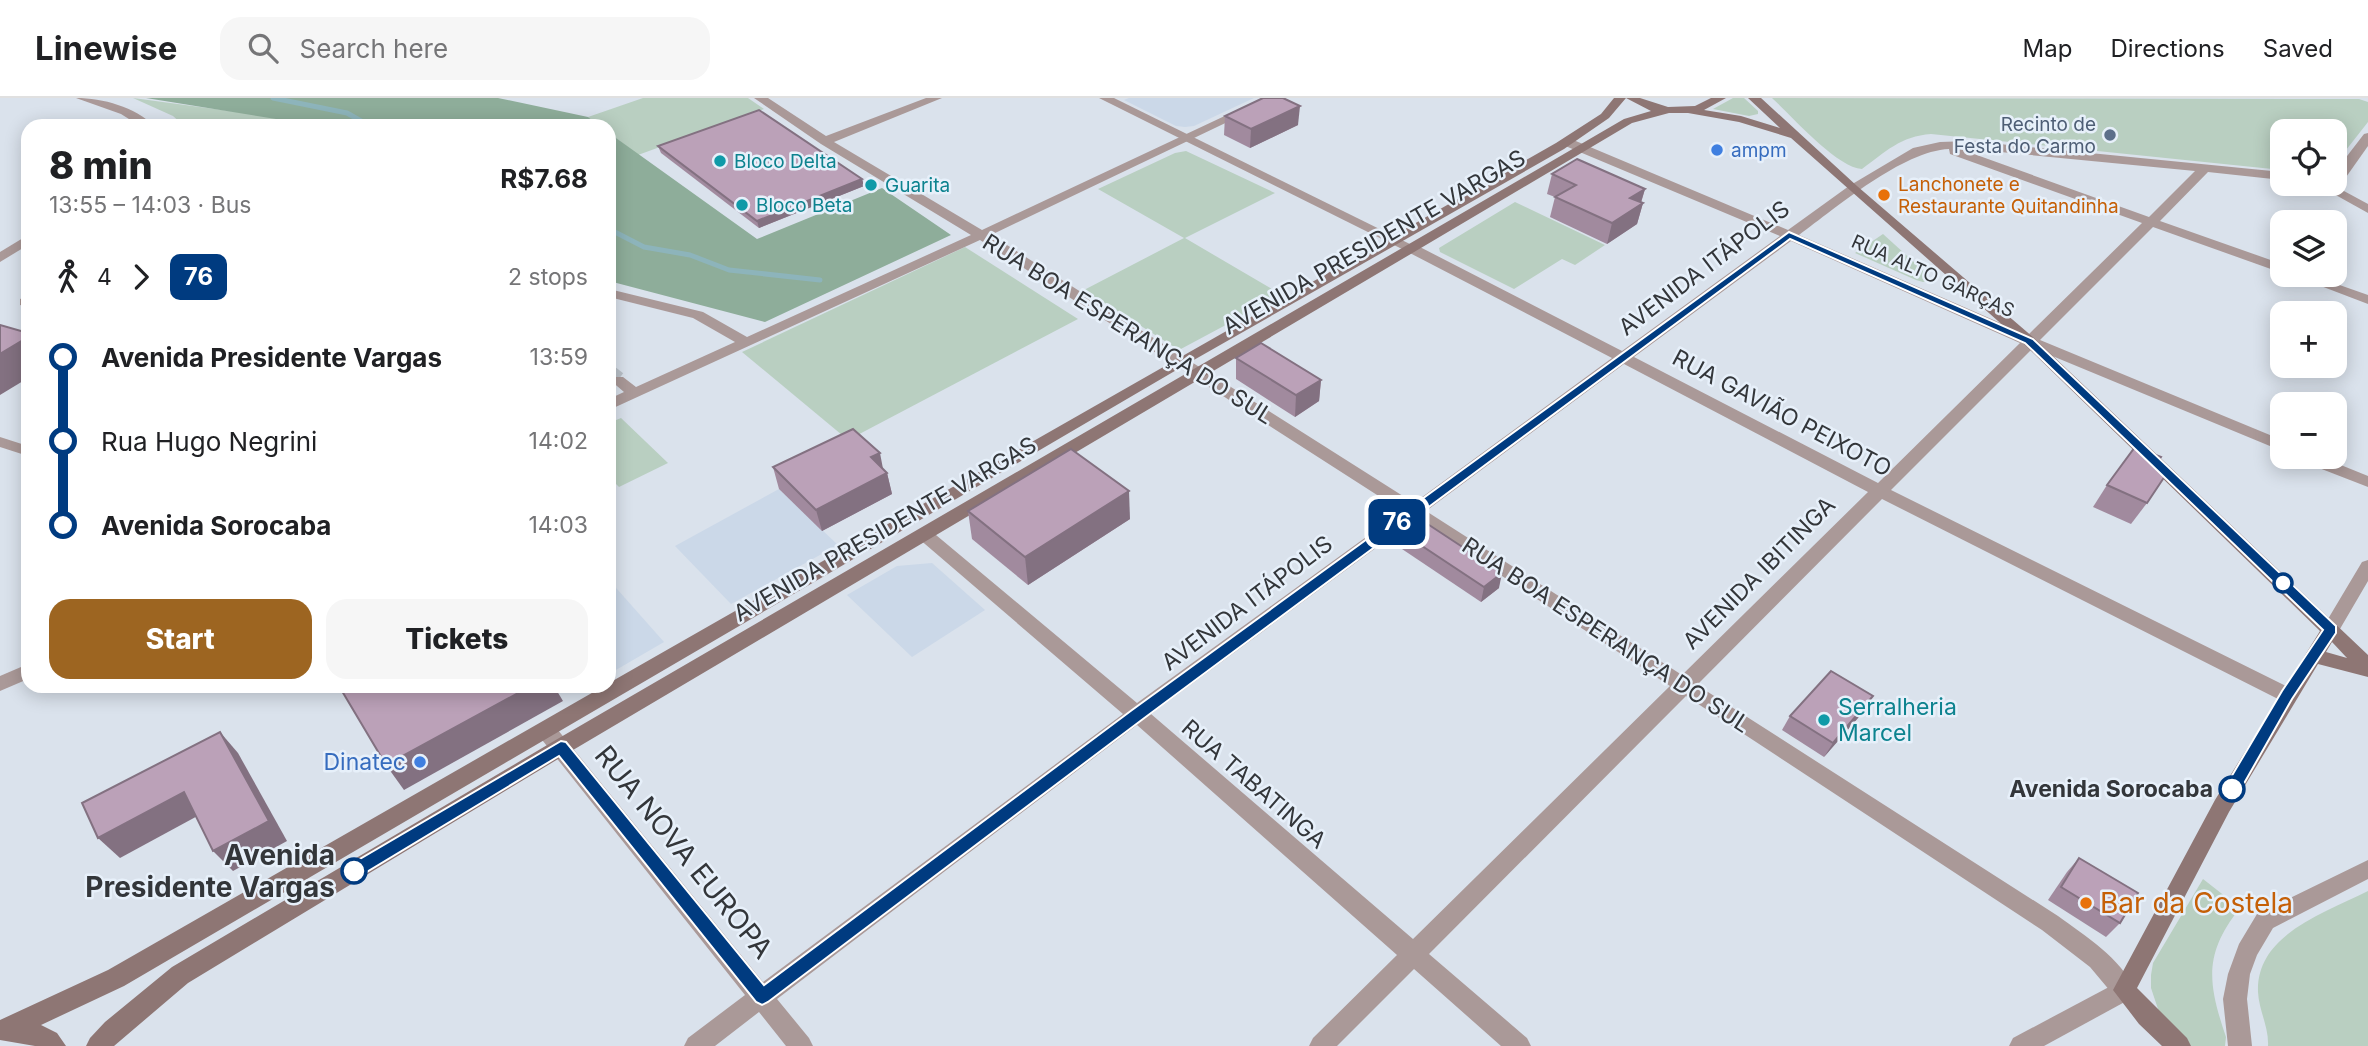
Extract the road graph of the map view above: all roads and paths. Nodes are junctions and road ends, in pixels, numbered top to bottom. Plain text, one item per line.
1 (82, 98) edge
2 (760, 98) edge
3 (936, 98) edge
4 (1105, 98) edge
5 (1272, 98) edge
6 (1620, 98) edge
7 (1630, 98) edge
8 (1720, 98) edge
9 (1754, 98) edge
10 (1669, 110) junction
11 (137, 119) edge
12 (2368, 137) edge
13 (1184, 138) junction
14 (1801, 140) junction
15 (825, 141) junction
16 (1575, 145) junction
17 (1940, 146) junction
18 (2347, 167) edge
19 (2205, 168) junction
20 (2270, 175) edge
21 (1853, 189) junction
22 (2344, 196) edge
23 (2368, 209) edge
24 (2151, 221) junction
25 (981, 235) junction
26 (1789, 235) junction
27 (21, 244) edge
28 (1403, 244) junction
29 (0, 258) edge
30 (2270, 265) edge
31 (2332, 287) edge
32 (616, 295) edge
33 (2368, 300) edge
34 (2029, 341) junction
35 (745, 342) junction
36 (1626, 358) junction
37 (1180, 362) junction
38 (1199, 373) junction
39 (618, 380) tunnel mouth
40 (635, 393) junction
41 (616, 402) edge
42 (2270, 441) edge
43 (0, 442) edge
44 (21, 449) edge
45 (2336, 469) edge
46 (2368, 482) edge
47 (1878, 489) junction
48 (1413, 510) junction
49 (924, 534) junction
50 (2368, 566) edge
51 (2331, 629) junction
52 (2313, 656) junction
53 (2368, 668) edge
54 (21, 674) edge
55 (0, 684) edge
56 (1682, 684) junction
57 (616, 689) edge
58 (610, 693) edge
59 (2287, 695) junction
60 (1137, 714) junction
61 (546, 730) junction
62 (561, 747) junction
63 (2368, 869) edge
64 (1411, 954) junction
65 (2124, 989) junction
66 (762, 996) junction
67 (2, 1031) edge
68 (54, 1046) edge
69 (98, 1046) edge
70 (696, 1046) edge
71 (801, 1046) edge
72 (1321, 1046) edge
73 (1519, 1046) edge
74 (2021, 1046) edge
75 (2179, 1046) edge
76 (2240, 1046) edge

1 - 11 street
2 - 15 street, RUA BOA ESPERANÇA DO SUL
3 - 15 street
4 - 13 street, RUA GAVIÃO PEIXOTO
5 - 13 street
6 - 16 main road, AVENIDA PRESIDENTE VARGAS
7 - 10 main road
8 - 10 main road, AVENIDA PRESIDENTE VARGAS
9 - 14 main road
10 - 14 main road
10 - 16 main road, AVENIDA PRESIDENTE VARGAS
12 - 18 street
13 - 25 street
13 - 28 street, RUA GAVIÃO PEIXOTO
14 - 21 main road
15 - 25 street, RUA BOA ESPERANÇA DO SUL
16 - 26 street, RUA ALTO GARÇAS
16 - 28 main road, AVENIDA PRESIDENTE VARGAS
17 - 19 street, AVENIDA ITÁPOLIS
17 - 21 street, AVENIDA ITÁPOLIS
17 - 24 street
19 - 20 street, AVENIDA ITÁPOLIS
19 - 24 street, AVENIDA IBITINGA
21 - 26 street, AVENIDA ITÁPOLIS
21 - 34 main road
22 - 23 street
24 - 30 street
24 - 34 street, AVENIDA IBITINGA
25 - 35 street
25 - 37 street, RUA BOA ESPERANÇA DO SUL
26 - 34 street, RUA ALTO GARÇAS
26 - 36 street, AVENIDA ITÁPOLIS
27 - 29 street
28 - 36 street, RUA GAVIÃO PEIXOTO
28 - 37 main road, AVENIDA PRESIDENTE VARGAS
28 - 38 main road, AVENIDA PRESIDENTE VARGAS
31 - 33 street
32 - 35 street
34 - 42 street, RUA ALTO GARÇAS
34 - 47 street, AVENIDA IBITINGA
34 - 51 main road
35 - 40 street
36 - 47 street, RUA GAVIÃO PEIXOTO
36 - 48 street, AVENIDA ITÁPOLIS
37 - 38 street, RUA BOA ESPERANÇA DO SUL
37 - 57 main road, AVENIDA PRESIDENTE VARGAS
38 - 48 street, RUA BOA ESPERANÇA DO SUL
38 - 49 main road, AVENIDA PRESIDENTE VARGAS
39 - 40 street
40 - 41 street
43 - 44 street
45 - 46 street
47 - 56 street, AVENIDA IBITINGA
47 - 59 street, RUA GAVIÃO PEIXOTO
48 - 56 street, RUA BOA ESPERANÇA DO SUL
48 - 60 street, AVENIDA ITÁPOLIS
49 - 60 street, RUA TABATINGA
49 - 62 main road, AVENIDA PRESIDENTE VARGAS
50 - 51 street
51 - 52 main road
51 - 53 main road
52 - 53 main road
52 - 59 main road
54 - 55 street
56 - 64 street, AVENIDA IBITINGA
56 - 65 street, RUA BOA ESPERANÇA DO SUL
58 - 61 main road, AVENIDA PRESIDENTE VARGAS
59 - 65 main road
60 - 64 street, RUA TABATINGA
60 - 66 street, AVENIDA ITÁPOLIS
61 - 62 street, RUA NOVA EUROPA
61 - 67 main road, AVENIDA PRESIDENTE VARGAS
62 - 66 street, RUA NOVA EUROPA
62 - 69 main road, AVENIDA PRESIDENTE VARGAS
63 - 76 street
64 - 72 street, AVENIDA IBITINGA
64 - 73 street, RUA TABATINGA
65 - 74 street
65 - 75 main road, RUA BOA ESPERANÇA DO SUL
66 - 70 street, AVENIDA ITÁPOLIS
66 - 71 street, RUA NOVA EUROPA
67 - 68 main road

